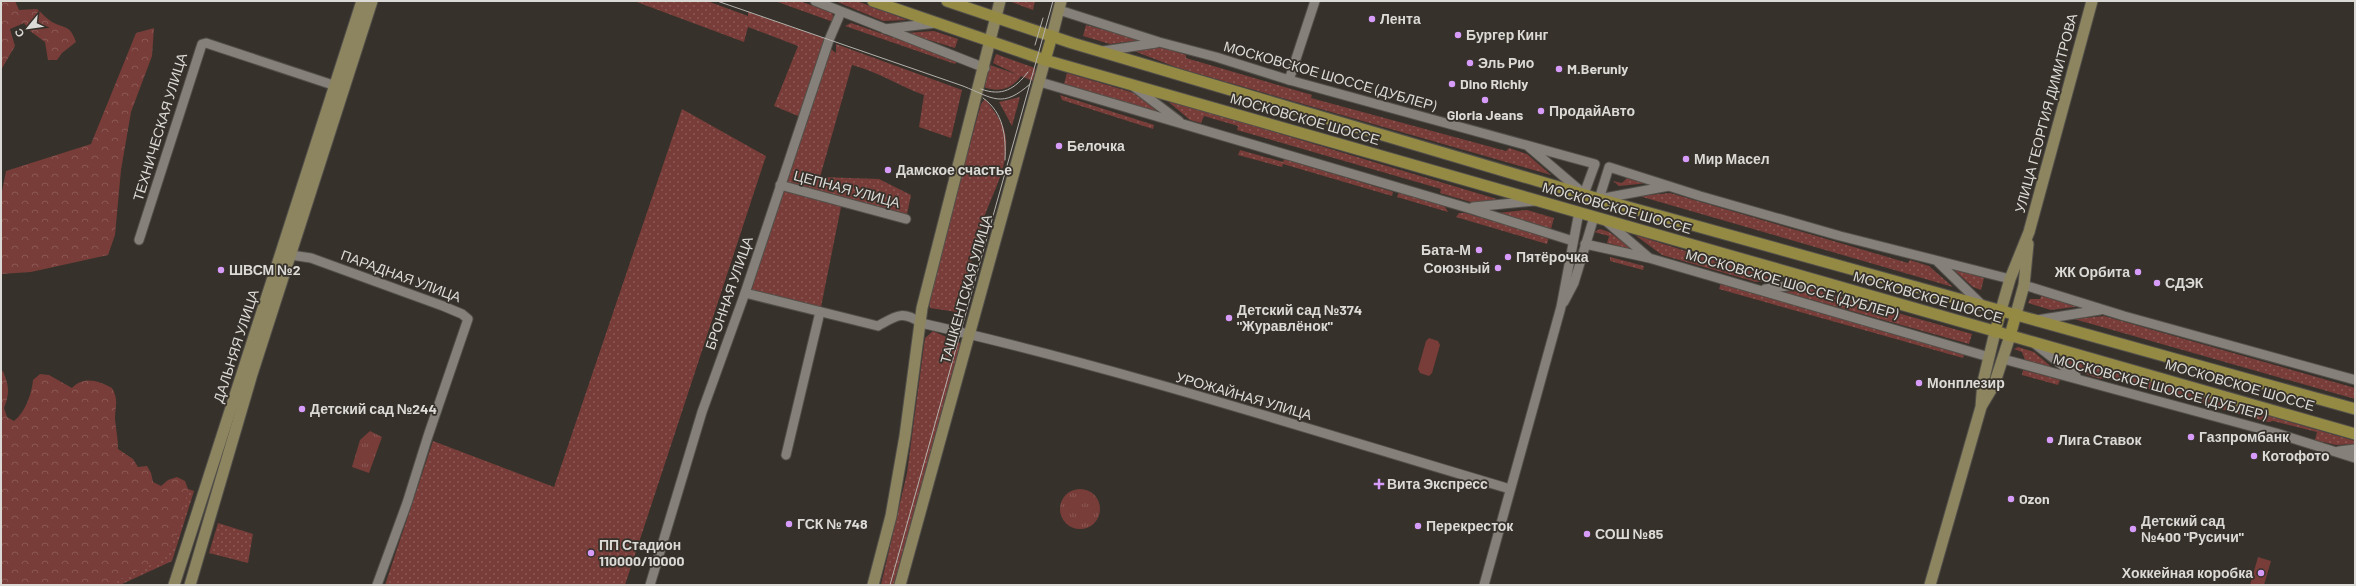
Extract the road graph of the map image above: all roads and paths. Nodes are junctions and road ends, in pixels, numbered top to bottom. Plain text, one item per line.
1 (362, 1) edge
2 (372, 1) edge
3 (815, 1) edge
4 (873, 1) edge
5 (947, 1) edge
6 (1000, 1) edge
7 (1314, 1) edge
8 (2092, 1) edge
9 (1060, 5) edge
10 (841, 12) junction
11 (996, 18) junction
12 (937, 23) junction
13 (883, 29) junction
14 (1052, 36) junction
15 (991, 42) junction
16 (1159, 42) junction
17 (1103, 51) junction
18 (1045, 60) junction
19 (985, 68) junction
20 (1289, 80) junction
21 (1040, 82) junction
22 (1130, 84) junction
23 (336, 86) junction
24 (1183, 125) junction
25 (1529, 147) junction
26 (780, 185) junction
27 (1669, 186) junction
28 (1584, 194) junction
29 (1599, 199) junction
30 (1538, 201) junction
31 (1468, 208) junction
32 (1579, 212) junction
33 (1594, 217) junction
34 (906, 219) dead end
35 (1606, 221) junction
36 (2029, 232) junction
37 (139, 240) dead end
38 (1573, 241) junction
39 (1585, 244) junction
40 (286, 254) junction
41 (1649, 258) junction
42 (1937, 262) junction
43 (2010, 279) junction
44 (1821, 282) junction
45 (2024, 285) junction
46 (1761, 290) junction
47 (745, 293) junction
48 (1981, 304) junction
49 (1561, 307) junction
50 (2001, 310) junction
51 (2103, 310) junction
52 (820, 312) junction
53 (2016, 314) junction
54 (2037, 320) junction
55 (921, 324) junction
56 (1995, 332) junction
57 (969, 334) junction
58 (2010, 336) junction
59 (2033, 342) junction
60 (1989, 357) junction
61 (2003, 359) junction
62 (2078, 378) junction
63 (2355, 380) edge
64 (1980, 407) junction
65 (2355, 409) edge
66 (2355, 434) edge
67 (2355, 449) edge
68 (2333, 452) junction
69 (786, 455) dead end
70 (2355, 458) edge
71 (1510, 489) junction
72 (174, 585) edge
73 (190, 585) edge
74 (377, 585) edge
75 (650, 585) edge
76 (873, 585) edge
77 (900, 585) edge
78 (1484, 585) edge
79 (1930, 585) edge

1 - 23 main road, ДАЛЬНЯЯ УЛИЦА
2 - 40 main road, ДАЛЬНЯЯ УЛИЦА
3 - 10 street
4 - 12 main road, МОСКОВСКОЕ ШОССЕ
5 - 11 main road, МОСКОВСКОЕ ШОССЕ
6 - 11 main road, ТАШКЕНТСКАЯ УЛИЦА
7 - 20 street
8 - 36 main road, УЛИЦА ГЕОРГИЯ ДИМИТРОВА
9 - 14 main road, ТАШКЕНТСКАЯ УЛИЦА
9 - 16 street, МОСКОВСКОЕ ШОССЕ (ДУБЛЕР)
10 - 13 street
10 - 26 street, БРОННАЯ УЛИЦА
11 - 14 main road, МОСКОВСКОЕ ШОССЕ
11 - 15 main road, ТАШКЕНТСКАЯ УЛИЦА
12 - 13 street
12 - 15 main road, МОСКОВСКОЕ ШОССЕ
13 - 19 street
14 - 17 main road, МОСКОВСКОЕ ШОССЕ
14 - 18 main road, ТАШКЕНТСКАЯ УЛИЦА
15 - 18 main road, МОСКОВСКОЕ ШОССЕ
15 - 19 main road, ТАШКЕНТСКАЯ УЛИЦА
16 - 17 street
16 - 20 street, МОСКОВСКОЕ ШОССЕ (ДУБЛЕР)
17 - 28 main road, МОСКОВСКОЕ ШОССЕ
18 - 21 main road, ТАШКЕНТСКАЯ УЛИЦА
18 - 22 main road, МОСКОВСКОЕ ШОССЕ
19 - 55 main road, ТАШКЕНТСКАЯ УЛИЦА
20 - 25 street, МОСКОВСКОЕ ШОССЕ (ДУБЛЕР)
21 - 24 street
21 - 57 main road, ТАШКЕНТСКАЯ УЛИЦА
22 - 24 street
22 - 30 main road, МОСКОВСКОЕ ШОССЕ
23 - 37 street, ТЕХНИЧЕСКАЯ УЛИЦА
23 - 40 main road, ДАЛЬНЯЯ УЛИЦА
24 - 31 street
25 - 28 street
25 - 28 street, МОСКОВСКОЕ ШОССЕ (ДУБЛЕР)
26 - 34 street, ЦЕПНАЯ УЛИЦА
26 - 47 street, БРОННАЯ УЛИЦА
27 - 29 street
27 - 29 street
27 - 42 street
28 - 29 main road, МОСКОВСКОЕ ШОССЕ
28 - 32 main road
29 - 33 main road
29 - 48 main road, МОСКОВСКОЕ ШОССЕ
30 - 31 street
30 - 32 main road, МОСКОВСКОЕ ШОССЕ
31 - 38 street
32 - 33 main road, МОСКОВСКОЕ ШОССЕ
32 - 38 street
33 - 35 main road, МОСКОВСКОЕ ШОССЕ
33 - 39 street
35 - 41 street
35 - 44 main road, МОСКОВСКОЕ ШОССЕ
36 - 43 main road, УЛИЦА ГЕОРГИЯ ДИМИТРОВА
36 - 45 main road, УЛИЦА ГЕОРГИЯ ДИМИТРОВА
38 - 49 street
39 - 41 street, МОСКОВСКОЕ ШОССЕ (ДУБЛЕР)
39 - 49 street
40 - 72 main road, ДАЛЬНЯЯ УЛИЦА
40 - 73 main road, ДАЛЬНЯЯ УЛИЦА
40 - 74 street, ПАРАДНАЯ УЛИЦА
41 - 46 street, МОСКОВСКОЕ ШОССЕ (ДУБЛЕР)
42 - 43 street
42 - 48 street
43 - 50 main road, УЛИЦА ГЕОРГИЯ ДИМИТРОВА
44 - 46 street
44 - 56 main road, МОСКОВСКОЕ ШОССЕ
45 - 51 street
45 - 53 main road, УЛИЦА ГЕОРГИЯ ДИМИТРОВА
46 - 60 street, МОСКОВСКОЕ ШОССЕ (ДУБЛЕР)
47 - 52 street
47 - 75 street, БРОННАЯ УЛИЦА
48 - 50 main road, МОСКОВСКОЕ ШОССЕ
49 - 71 street
50 - 53 main road, МОСКОВСКОЕ ШОССЕ
50 - 56 main road, УЛИЦА ГЕОРГИЯ ДИМИТРОВА
51 - 54 street
51 - 63 street
52 - 55 street
52 - 69 street
53 - 54 main road, МОСКОВСКОЕ ШОССЕ
53 - 58 main road, УЛИЦА ГЕОРГИЯ ДИМИТРОВА
54 - 65 main road, МОСКОВСКОЕ ШОССЕ
55 - 57 street, УРОЖАЙНАЯ УЛИЦА
55 - 76 main road, ТАШКЕНТСКАЯ УЛИЦА
56 - 58 main road, МОСКОВСКОЕ ШОССЕ
56 - 60 main road, УЛИЦА ГЕОРГИЯ ДИМИТРОВА
57 - 71 street, УРОЖАЙНАЯ УЛИЦА
57 - 77 main road, ТАШКЕНТСКАЯ УЛИЦА
58 - 59 main road, МОСКОВСКОЕ ШОССЕ
58 - 61 main road, УЛИЦА ГЕОРГИЯ ДИМИТРОВА
59 - 62 street
59 - 66 main road, МОСКОВСКОЕ ШОССЕ
60 - 64 main road, УЛИЦА ГЕОРГИЯ ДИМИТРОВА
61 - 62 street, МОСКОВСКОЕ ШОССЕ (ДУБЛЕР)
61 - 64 main road, УЛИЦА ГЕОРГИЯ ДИМИТРОВА
62 - 68 street, МОСКОВСКОЕ ШОССЕ (ДУБЛЕР)
64 - 79 main road, УЛИЦА ГЕОРГИЯ ДИМИТРОВА
67 - 68 street
68 - 70 street, МОСКОВСКОЕ ШОССЕ (ДУБЛЕР)
71 - 78 street

